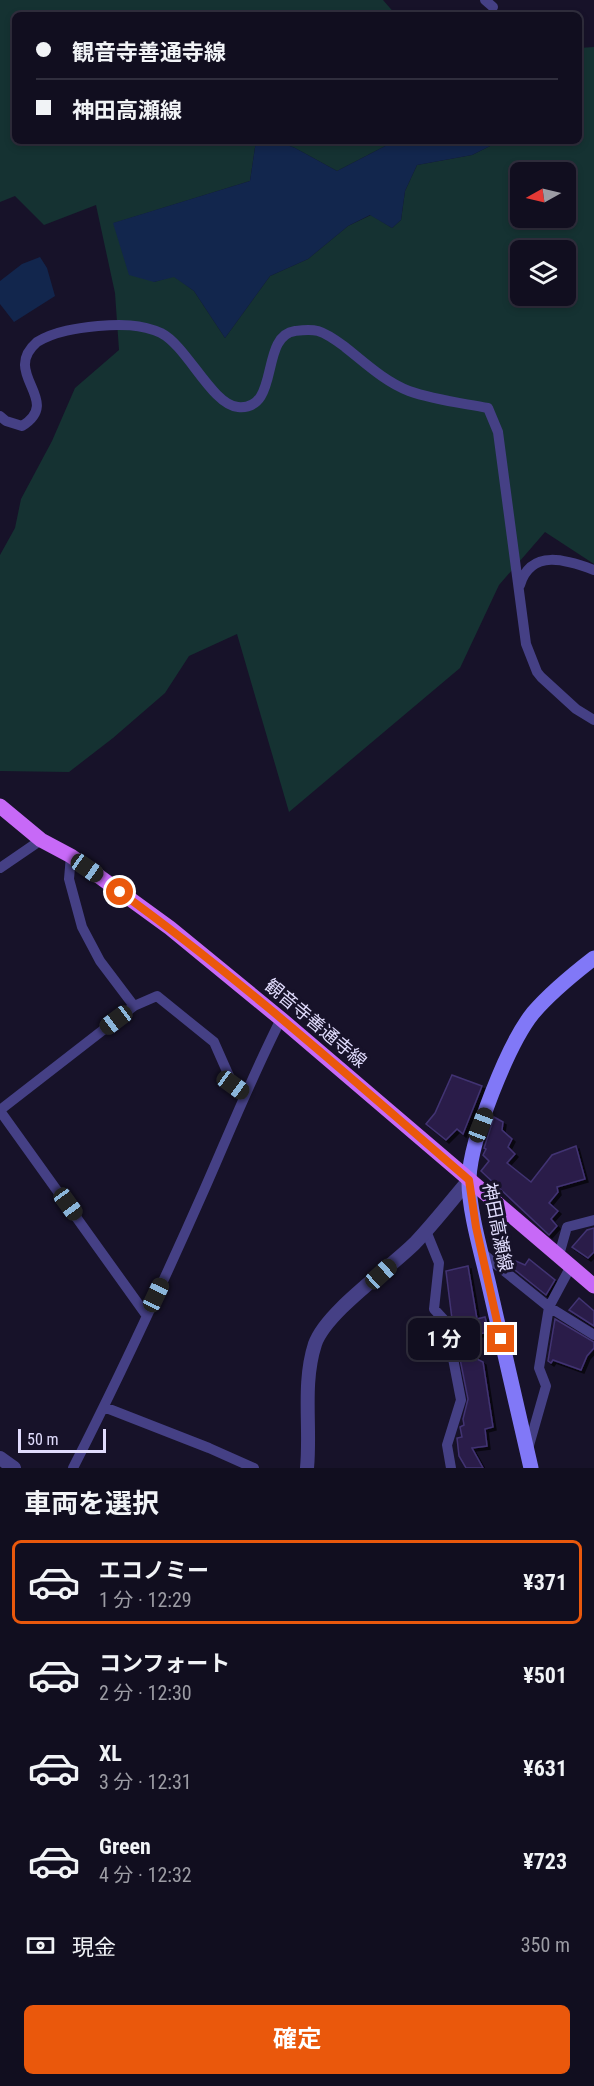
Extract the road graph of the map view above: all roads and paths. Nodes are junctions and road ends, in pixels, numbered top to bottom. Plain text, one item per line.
1 (0, 416) edge
2 (594, 570) edge
3 (519, 588) junction
4 (594, 720) edge
5 (0, 806) edge
6 (41, 840) junction
7 (71, 856) junction
8 (0, 868) edge
9 (594, 958) edge
10 (134, 1006) junction
11 (281, 1019) junction
12 (245, 1094) junction
13 (0, 1110) edge
14 (469, 1180) junction
15 (594, 1220) edge
16 (426, 1231) junction
17 (482, 1253) junction
18 (559, 1255) junction
19 (571, 1266) junction
20 (594, 1286) edge
21 (549, 1307) junction
22 (147, 1316) junction
23 (594, 1335) edge
24 (104, 1407) junction
25 (527, 1452) junction
26 (0, 1458) edge
27 (14, 1468) edge
28 (73, 1468) edge
29 (254, 1468) edge
30 (307, 1468) edge
31 (451, 1468) edge
32 (531, 1468) edge

1 - 3 street
2 - 3 street
3 - 4 street
5 - 6 main road, 観音寺善通寺線
6 - 7 main road, 観音寺善通寺線
6 - 8 street
7 - 10 street
7 - 11 main road, 観音寺善通寺線
9 - 14 main road, 神田高瀬線
10 - 12 street
10 - 13 street
11 - 12 street
11 - 14 main road, 観音寺善通寺線
12 - 22 street
13 - 22 street
14 - 16 street
14 - 17 main road, 神田高瀬線
14 - 18 main road, 観音寺善通寺線
15 - 18 street
16 - 30 street
16 - 31 street
17 - 21 street
17 - 25 main road, 神田高瀬線
18 - 19 main road, 観音寺善通寺線
19 - 20 main road, 観音寺善通寺線
19 - 21 street
21 - 23 street
21 - 25 street
22 - 24 street
24 - 28 street
24 - 29 street
25 - 32 main road, 神田高瀬線
26 - 27 street

